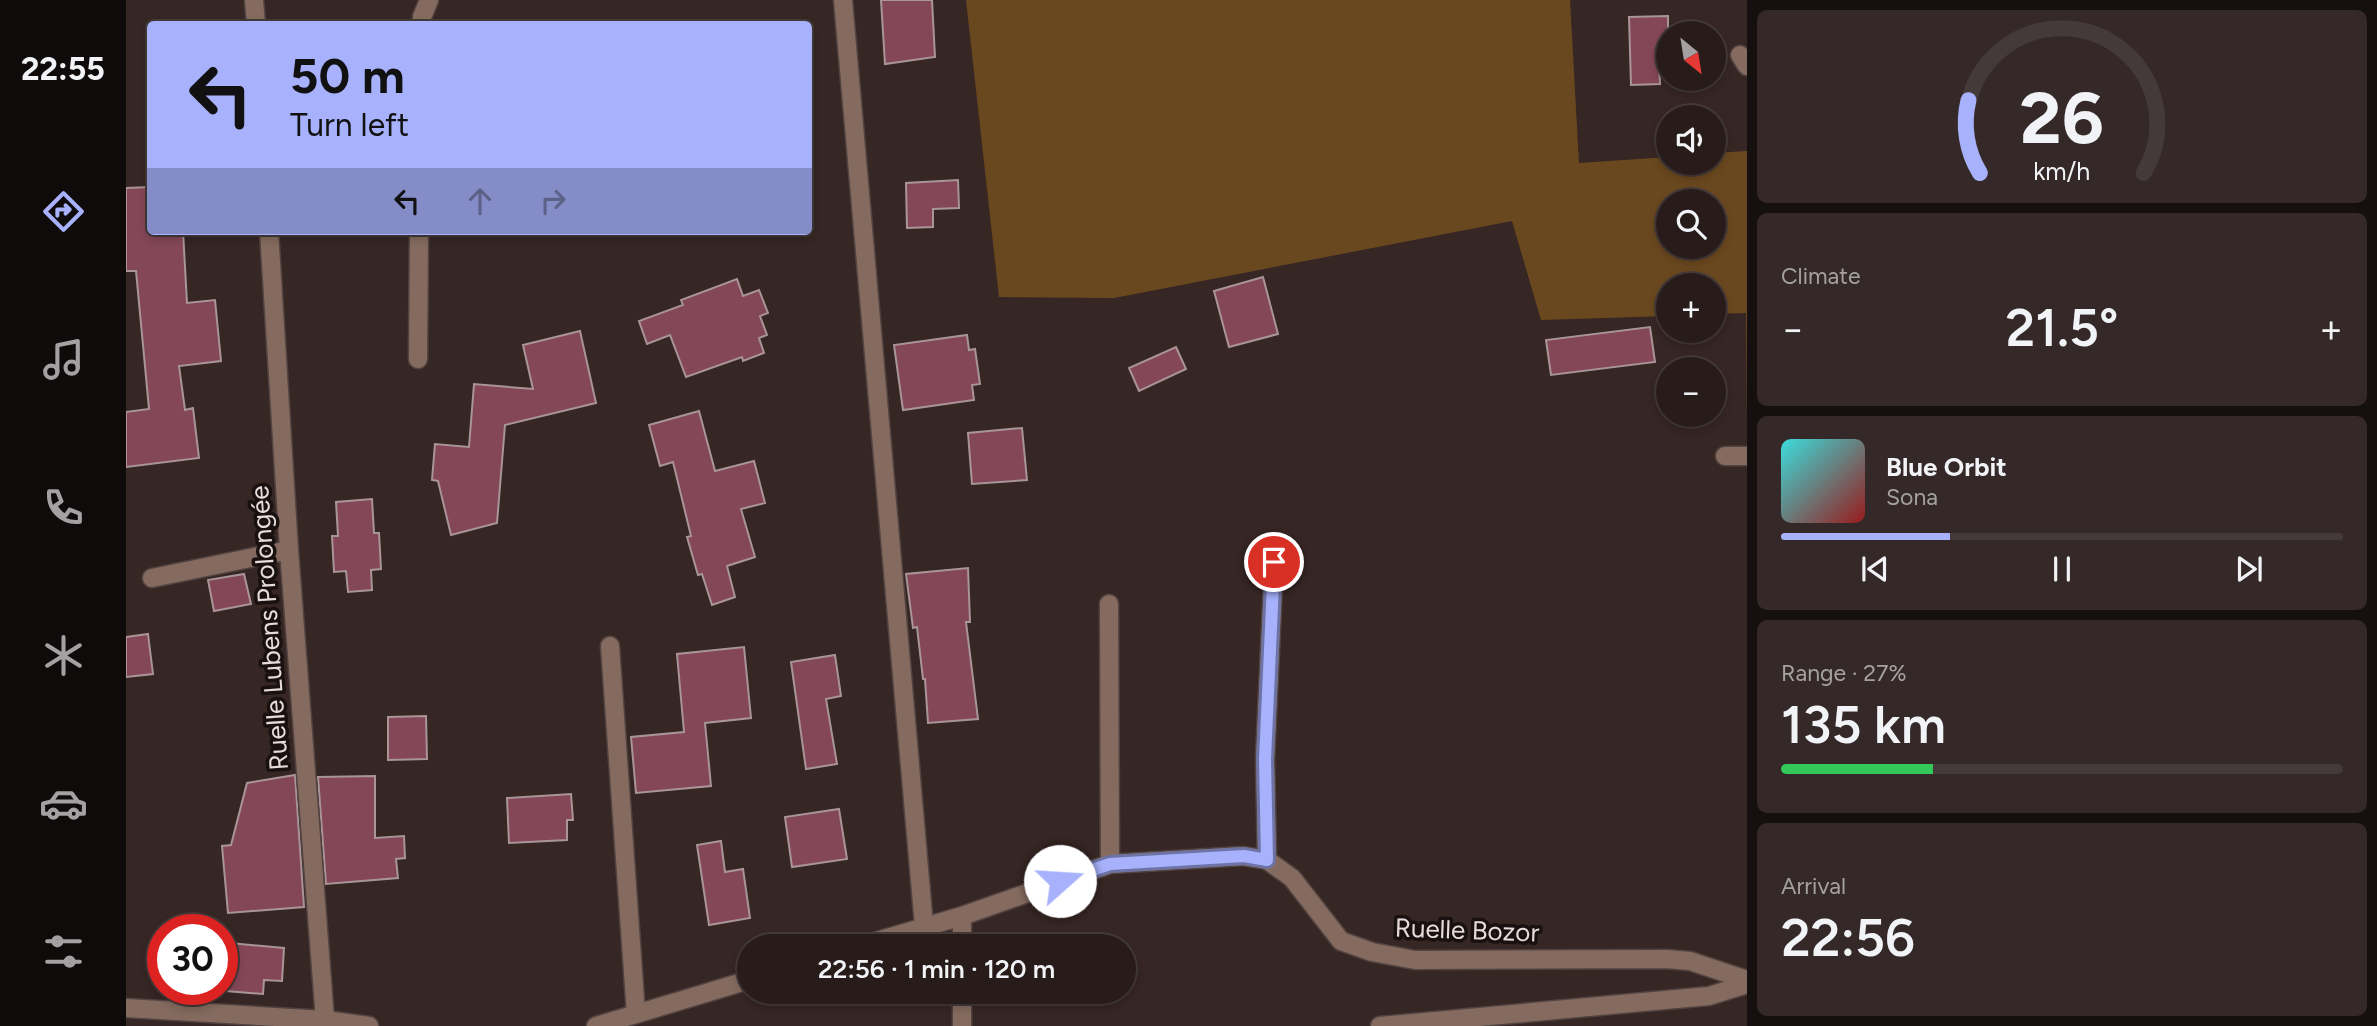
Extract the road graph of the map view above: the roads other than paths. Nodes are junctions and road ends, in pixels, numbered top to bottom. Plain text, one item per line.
1 (254, 0) edge
2 (429, 0) edge
3 (843, 0) edge
4 (256, 21) edge
5 (422, 21) edge
6 (269, 235) edge
7 (419, 235) edge
8 (418, 359) dead end
9 (1725, 456) dead end
10 (1747, 456) edge
11 (289, 550) junction
12 (1274, 562) dead end
13 (152, 578) dead end
14 (1109, 604) dead end
15 (610, 646) dead end
16 (1267, 860) junction
17 (1110, 864) junction
18 (962, 916) junction
19 (924, 926) junction
20 (898, 934) edge
21 (962, 934) edge
22 (1747, 982) edge
23 (737, 983) edge
24 (962, 1004) edge
25 (126, 1009) edge
26 (636, 1014) junction
27 (337, 1023) edge
28 (369, 1026) edge
29 (597, 1026) edge
30 (961, 1026) edge
31 (1380, 1026) edge

1 - 4 street
2 - 5 street
3 - 19 street
6 - 11 street, Ruelle Lubens Prolongée
7 - 8 street
9 - 10 street
11 - 13 street
11 - 27 street, Ruelle Lubens Prolongée
12 - 16 street
14 - 17 street
15 - 26 street
16 - 17 street
16 - 22 street, Ruelle Bozor
17 - 18 street
18 - 19 street
18 - 21 street
19 - 20 street
22 - 31 street
23 - 26 street
24 - 30 street
25 - 27 street
26 - 29 street
27 - 28 street

